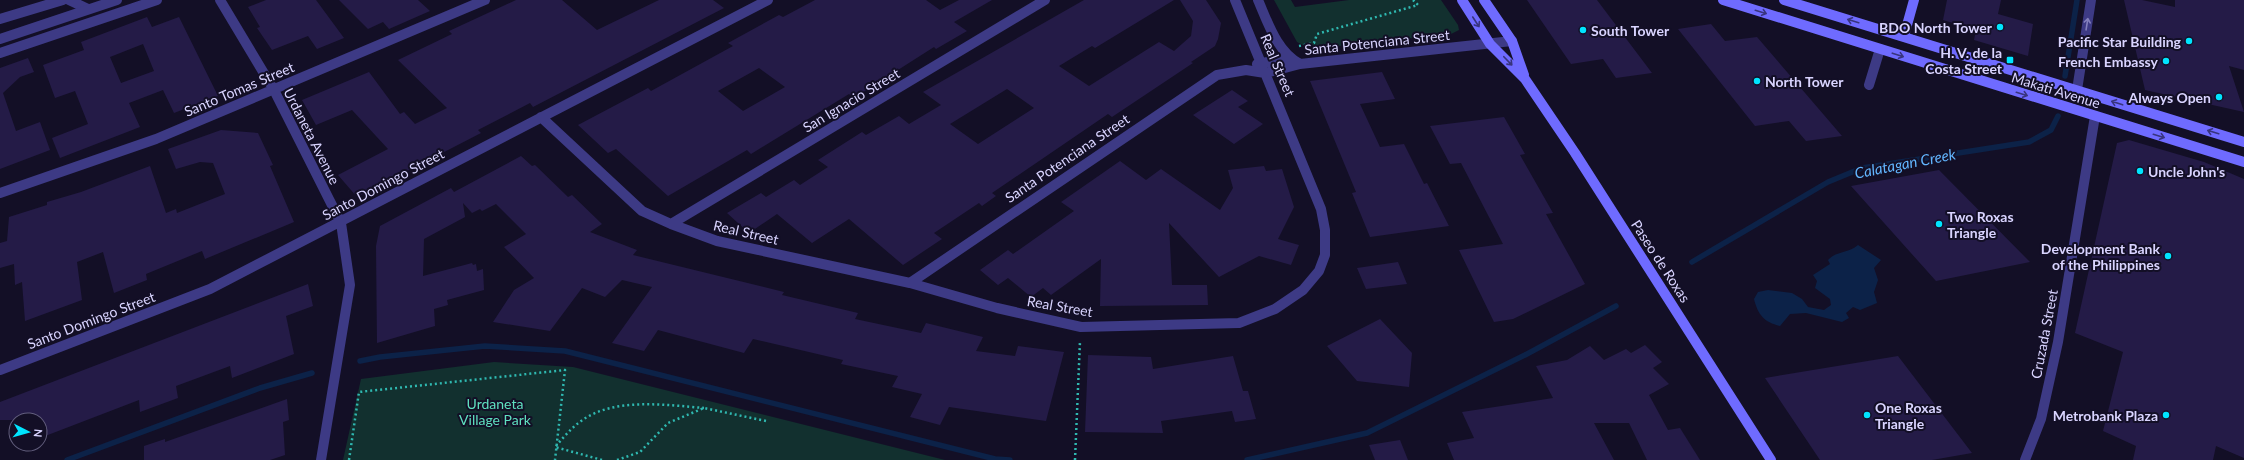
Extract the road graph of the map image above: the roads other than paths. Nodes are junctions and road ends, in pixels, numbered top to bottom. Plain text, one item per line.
1 (63, 0) edge
2 (69, 0) edge
3 (117, 0) edge
4 (157, 0) edge
5 (220, 0) edge
6 (485, 0) edge
7 (768, 0) edge
8 (1045, 0) edge
9 (1235, 0) edge
10 (1258, 0) edge
11 (1462, 0) edge
12 (1484, 0) edge
13 (1723, 0) edge
14 (1784, 0) edge
15 (1914, 0) edge
16 (2091, 0) edge
17 (88, 9) junction
18 (0, 19) edge
19 (1904, 36) junction
20 (0, 39) edge
21 (1512, 41) junction
22 (1490, 44) junction
23 (1880, 49) junction
24 (0, 53) edge
25 (1289, 58) junction
26 (1261, 62) junction
27 (1300, 64) junction
28 (1246, 70) junction
29 (1265, 73) junction
30 (1525, 79) junction
31 (1869, 85) dead end
32 (274, 90) junction
33 (2077, 90) junction
34 (2095, 116) junction
35 (541, 117) junction
36 (2244, 142) edge
37 (2244, 162) edge
38 (0, 193) edge
39 (340, 223) junction
40 (671, 224) junction
41 (910, 283) junction
42 (0, 370) edge
43 (320, 460) edge
44 (1771, 460) edge
45 (2025, 460) edge

1 - 18 street
2 - 17 street
3 - 17 street
4 - 24 street
5 - 32 street, Urdaneta Avenue
6 - 32 street, Santo Tomas Street
7 - 35 street, Santo Domingo Street
8 - 40 street, San Ignacio Street
9 - 26 street, Real Street
10 - 25 street
11 -> 22 main road, Paseo de Roxas
12 - 21 main road, Paseo de Roxas
13 -> 23 main road, Makati Avenue
19 -> 14 main road, Makati Avenue
15 - 19 main road
33 -> 16 street
17 - 20 street
19 - 33 main road, Makati Avenue
21 - 22 street, Santa Potenciana Street
21 - 30 main road, Paseo de Roxas
22 - 27 street, Santa Potenciana Street
22 -> 30 main road, Paseo de Roxas
23 - 31 street
23 -> 34 main road, Makati Avenue
25 - 26 street, Santa Potenciana Street
25 - 27 street
26 - 28 street, Santa Potenciana Street
26 - 29 street, Real Street
27 - 29 street, Santa Potenciana Street
28 - 29 street, Santa Potenciana Street
28 - 41 street, Santa Potenciana Street
29 - 41 street, Real Street
30 - 44 main road, Paseo de Roxas
32 - 38 street, Santo Tomas Street
32 - 39 street, Urdaneta Avenue
36 -> 33 main road, Makati Avenue
34 -> 37 main road, Makati Avenue
34 - 45 street, Cruzada Street
35 - 39 street, Santo Domingo Street
35 - 40 street, Real Street
39 - 42 street, Santo Domingo Street
39 - 43 street, Urdaneta Avenue
40 - 41 street, Real Street

